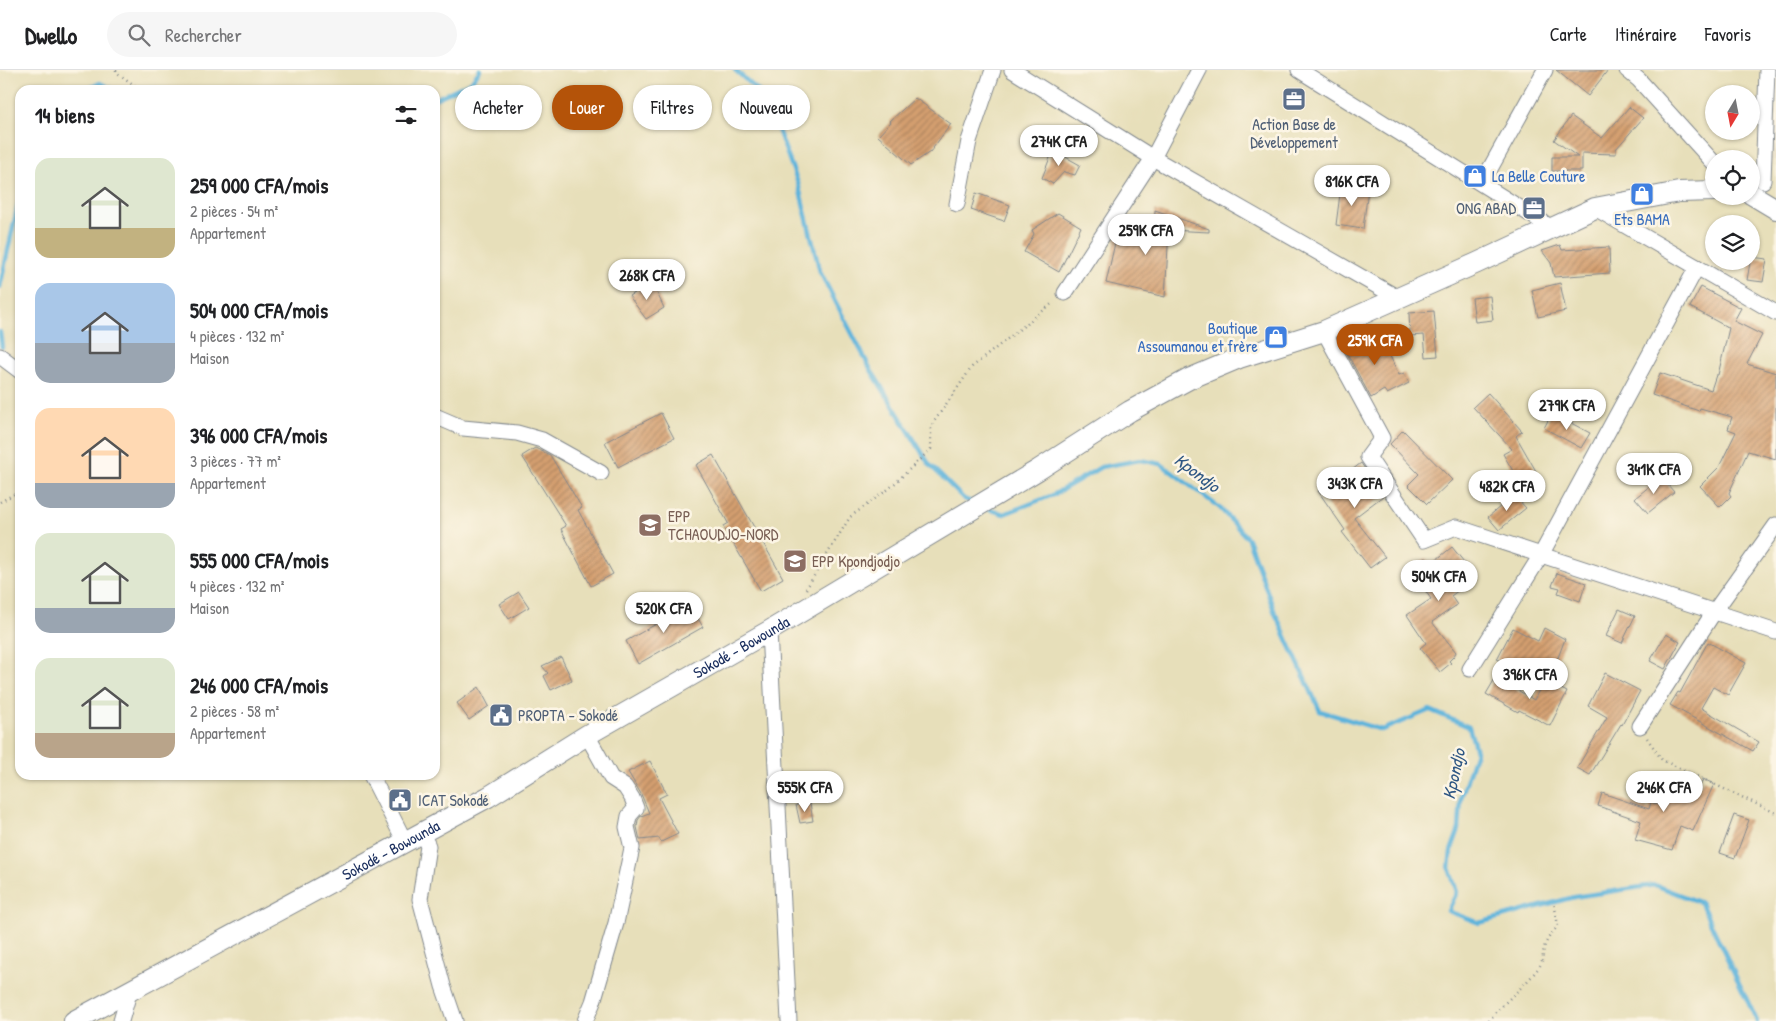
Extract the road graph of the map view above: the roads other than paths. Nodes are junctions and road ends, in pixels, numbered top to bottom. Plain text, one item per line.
1 (993, 70) edge
2 (1012, 70) edge
3 (1199, 70) edge
4 (1299, 70) edge
5 (1545, 70) edge
6 (1627, 70) edge
7 (1767, 70) edge
8 (1705, 153) edge
9 (1153, 158) junction
10 (1482, 183) junction
11 (1760, 186) edge
12 (1705, 191) edge
13 (957, 204) dead end
14 (1595, 208) junction
15 (1776, 210) edge
16 (1552, 228) junction
17 (1697, 267) junction
18 (1064, 293) road end
19 (1398, 298) junction
20 (1776, 313) edge
21 (1324, 331) junction
22 (0, 356) edge
23 (15, 366) edge
24 (440, 418) edge
25 (601, 473) dead end
26 (1776, 525) edge
27 (1541, 555) junction
28 (1714, 612) junction
29 (769, 631) junction
30 (1776, 632) edge
31 (1470, 669) dead end
32 (1640, 726) road end
33 (587, 736) junction
34 (374, 780) edge
35 (414, 838) junction
36 (129, 993) junction
37 (74, 1021) edge
38 (121, 1021) edge
39 (455, 1021) edge
40 (585, 1021) edge
41 (789, 1021) edge

1 - 13 street
2 - 9 street
3 - 9 street
4 - 10 street
5 - 10 street
6 - 8 street
7 - 11 street
9 - 18 street
9 - 19 street
10 - 16 street
11 - 15 main road
12 - 14 main road, Sokodé - Bowounda
14 - 16 main road, Sokodé - Bowounda
14 - 17 street
16 - 19 main road, Sokodé - Bowounda
17 - 20 street
17 - 27 street
19 - 21 main road, Sokodé - Bowounda
21 - 27 street
21 - 29 main road, Sokodé - Bowounda
22 - 23 street
24 - 25 street
26 - 28 street
27 - 28 street
27 - 31 street
28 - 30 street
28 - 32 street
29 - 33 main road, Sokodé - Bowounda
29 - 41 street
33 - 35 main road, Sokodé - Bowounda
33 - 40 street
34 - 35 street
35 - 36 main road, Sokodé - Bowounda
35 - 39 street
36 - 37 main road, Sokodé - Bowounda
36 - 38 street

